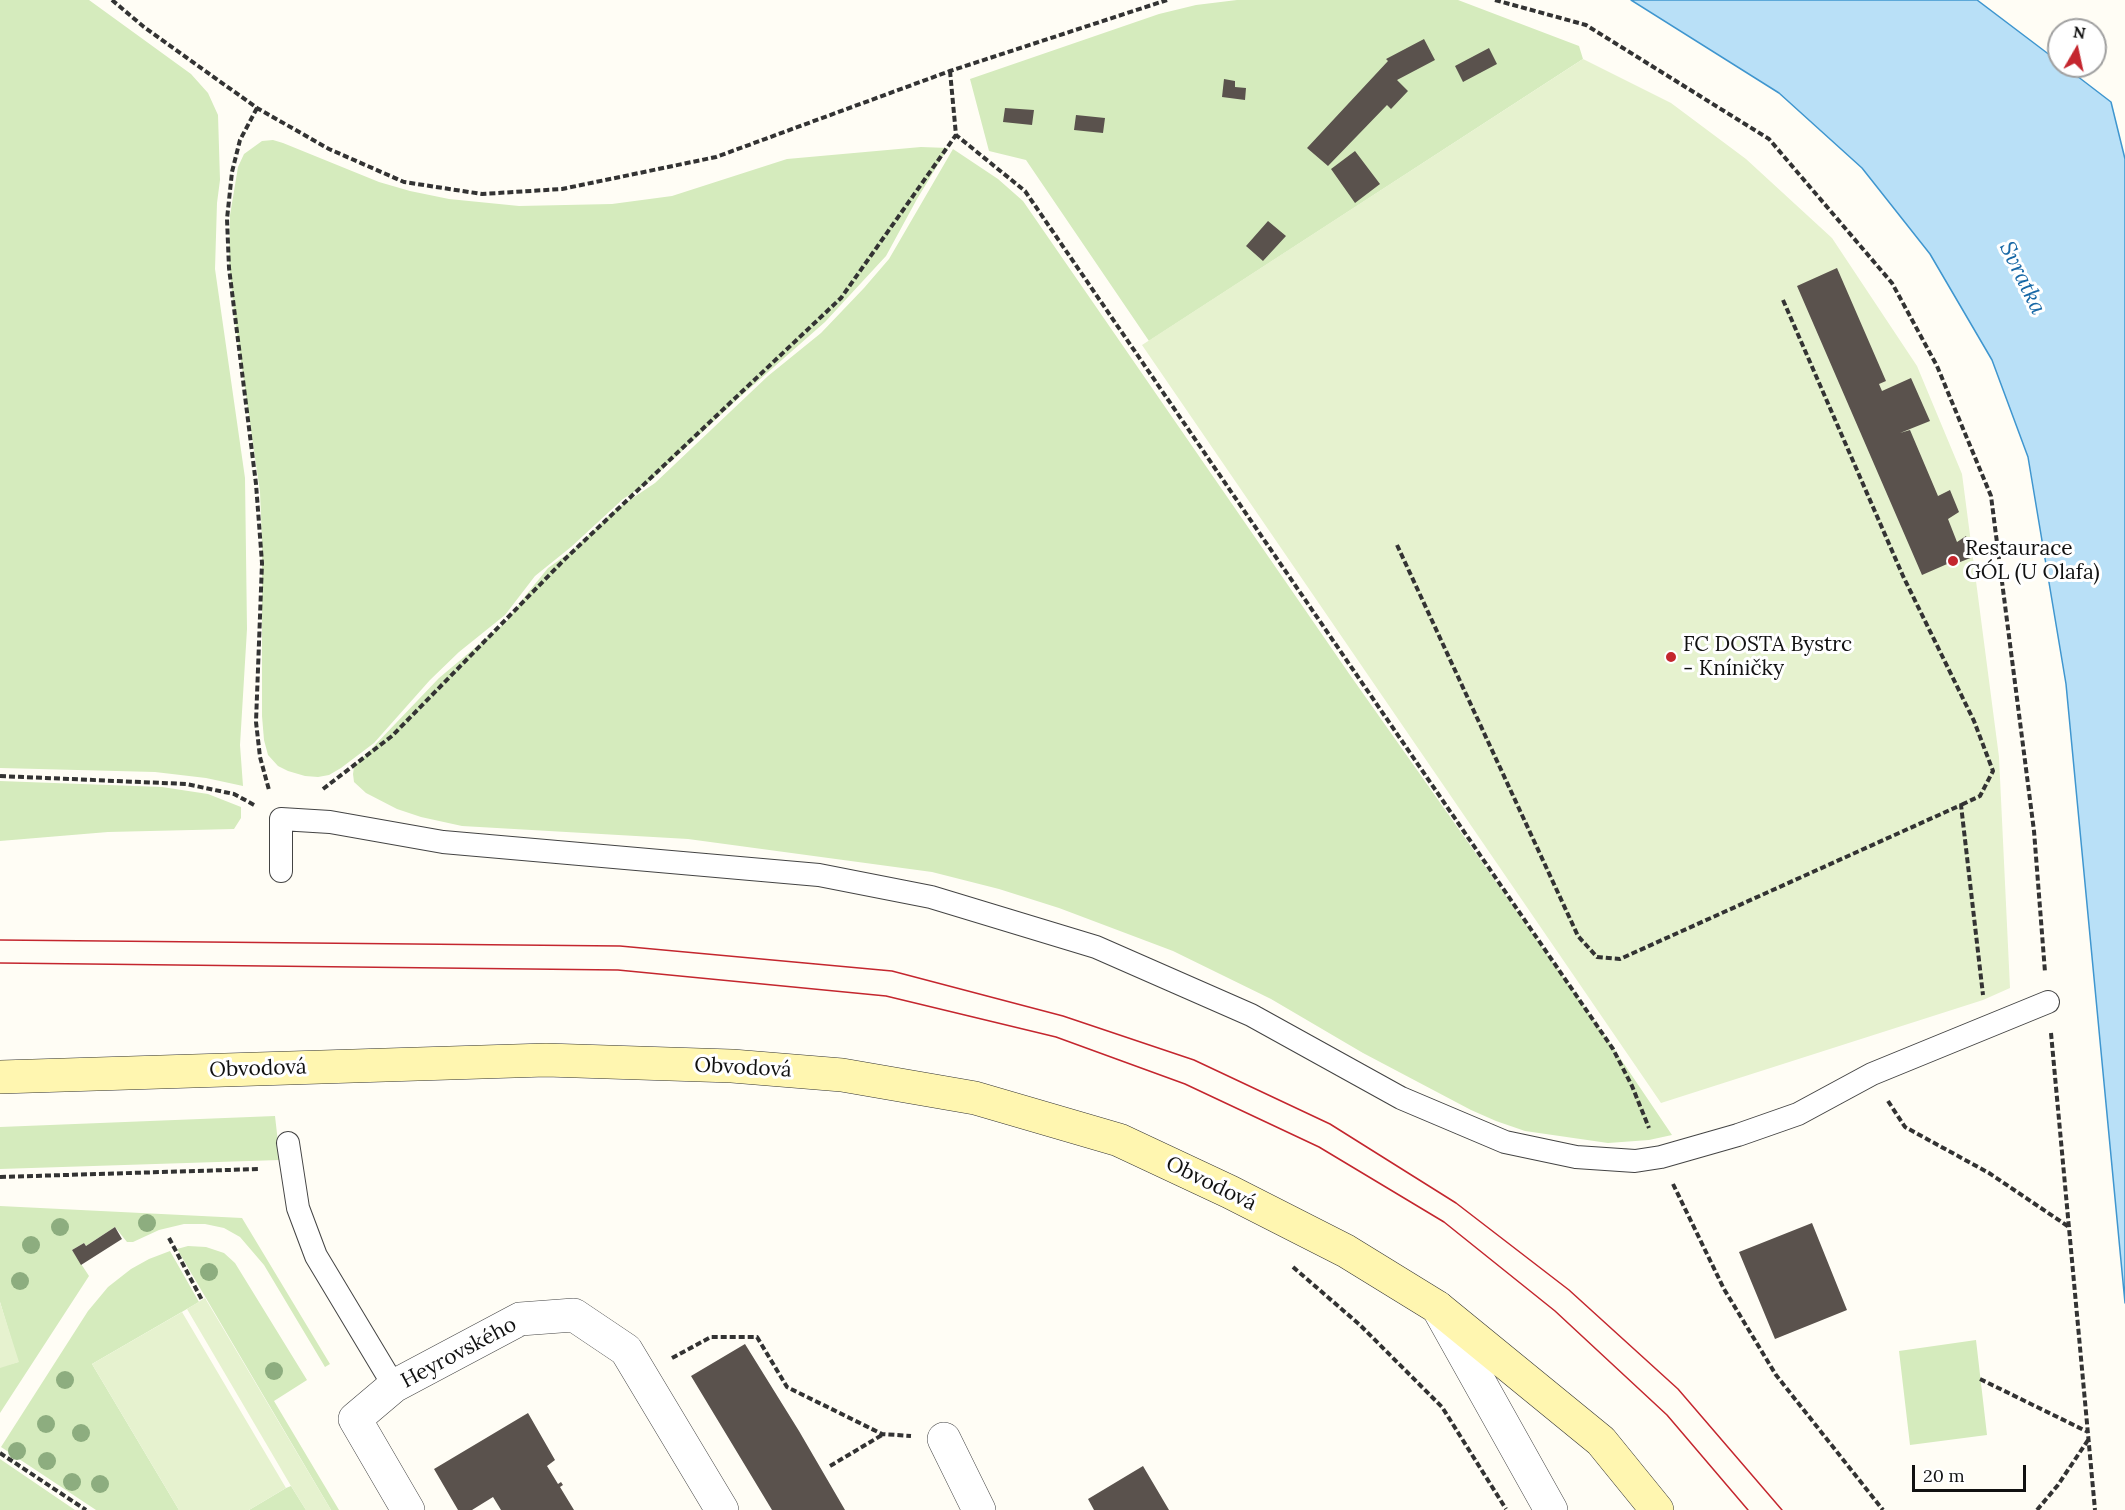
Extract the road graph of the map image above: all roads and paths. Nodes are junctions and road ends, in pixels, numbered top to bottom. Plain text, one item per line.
1 (112, 0) edge
2 (1167, 0) edge
3 (1495, 0) edge
4 (950, 71) junction
5 (256, 108) junction
6 (956, 135) junction
7 (1783, 300) dead end
8 (1397, 545) dead end
9 (0, 776) edge
10 (1961, 805) junction
11 (281, 819) junction
12 (281, 871) dead end
13 (2048, 1002) junction
14 (1990, 1025) junction
15 (1872, 1074) junction
16 (0, 1077) edge
17 (288, 1143) dead end
18 (1661, 1157) junction
19 (291, 1168) junction
20 (0, 1177) edge
21 (2069, 1227) junction
22 (169, 1238) dead end
23 (1292, 1266) dead end
24 (202, 1300) dead end
25 (1437, 1307) junction
26 (641, 1374) junction
27 (1980, 1380) dead end
28 (394, 1386) junction
29 (2088, 1432) junction
30 (882, 1434) junction
31 (944, 1439) joint
32 (2089, 1440) junction
33 (0, 1453) edge
34 (830, 1466) dead end
35 (86, 1510) edge
36 (408, 1510) edge
37 (722, 1510) edge
38 (979, 1510) edge
39 (1506, 1510) edge
40 (1551, 1510) edge
41 (1657, 1510) edge
42 (1883, 1510) edge
43 (2037, 1510) edge
44 (2095, 1510) edge

1 - 5 path
2 - 4 path
3 - 13 path
4 - 5 path
4 - 6 path
5 - 11 path
6 - 11 path
6 - 18 path
7 - 10 path
8 - 10 path
9 - 11 path
10 - 14 path
11 - 12 lane
11 - 18 lane
13 - 14 lane
13 - 21 path
14 - 15 lane
15 - 18 lane
15 - 21 path
16 - 25 main road, Obvodová
17 - 19 lane
18 - 42 path
19 - 20 path
19 - 28 lane
21 - 29 path
22 - 24 path
23 - 39 path
25 - 40 street, Obvodová
25 - 41 main road, Obvodová
26 - 28 street, Heyrovského
26 - 30 path
26 - 37 street, Heyrovského
27 - 29 path
28 - 36 street, Heyrovského
29 - 32 path
30 - 31 path
30 - 34 path
31 - 38 street
32 - 43 path
32 - 44 path
33 - 35 path

